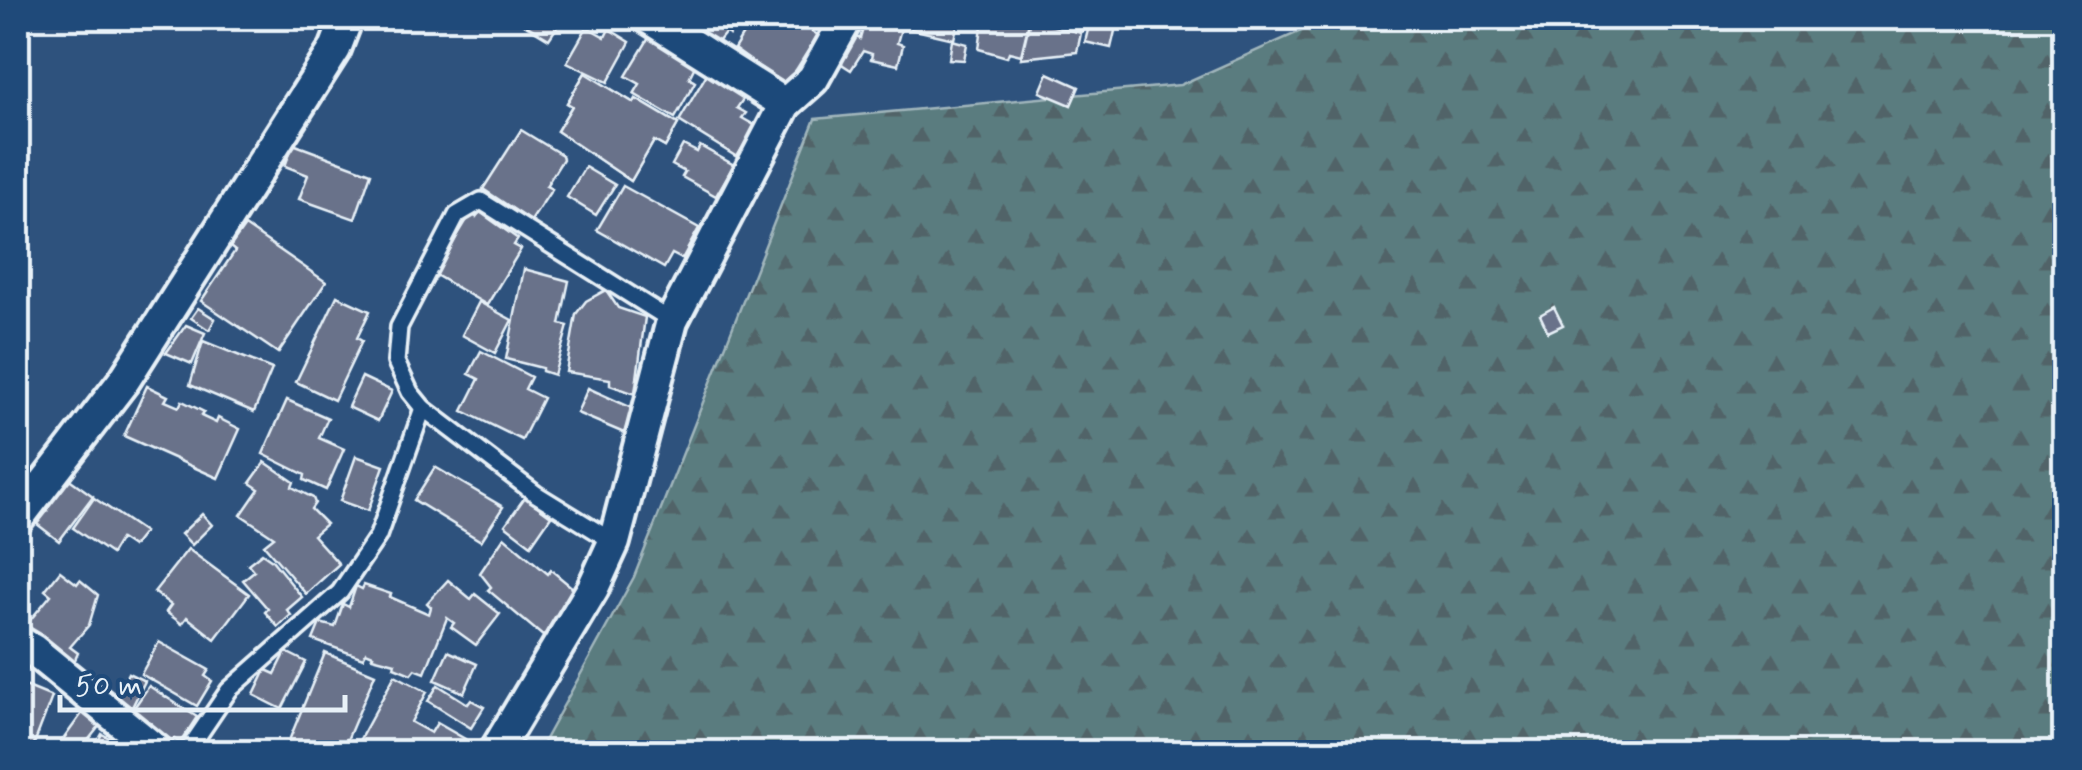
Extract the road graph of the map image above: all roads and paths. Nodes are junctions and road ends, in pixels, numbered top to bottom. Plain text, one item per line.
1 (347, 18) edge
2 (649, 18) edge
3 (847, 18) edge
4 (784, 104) junction
5 (672, 321) junction
6 (423, 408) junction
7 (18, 518) edge
8 (614, 542) junction
9 (18, 641) edge
10 (158, 752) edge
11 (187, 752) edge
12 (495, 752) edge

1 - 7 street
2 - 4 street
3 - 4 street
4 - 5 street
5 - 6 lane
5 - 8 street
6 - 8 lane
6 - 11 lane
8 - 12 street
9 - 10 street

